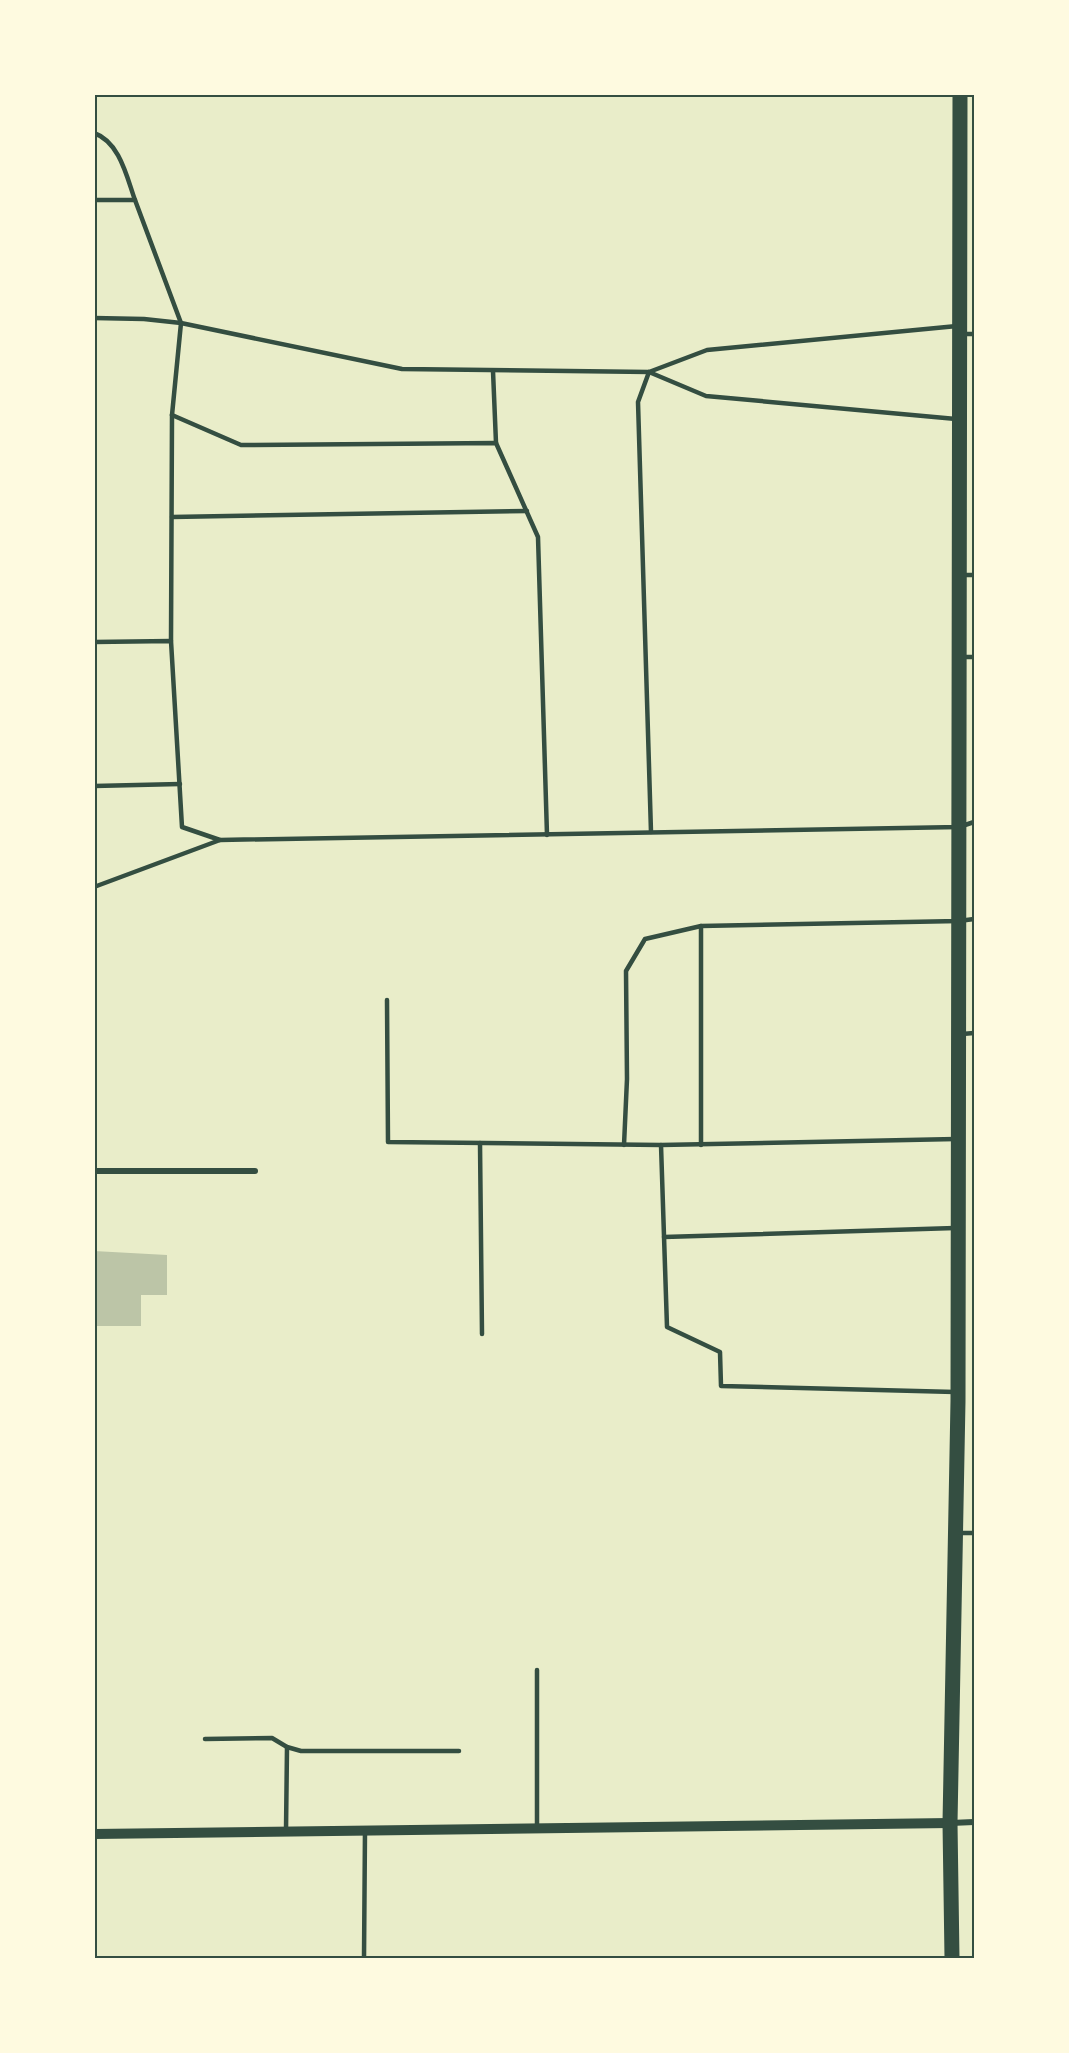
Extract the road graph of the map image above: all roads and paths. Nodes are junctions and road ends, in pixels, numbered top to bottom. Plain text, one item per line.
1 (960, 94) edge
2 (94, 133) edge
3 (94, 200) edge
4 (135, 200) junction
5 (94, 318) edge
6 (181, 323) junction
7 (965, 331) edge
8 (493, 370) junction
9 (649, 372) junction
10 (172, 414) junction
11 (960, 420) junction
12 (496, 443) junction
13 (526, 511) junction
14 (172, 517) junction
15 (967, 575) edge
16 (171, 641) junction
17 (94, 642) edge
18 (967, 657) edge
19 (180, 784) junction
20 (94, 786) edge
21 (975, 822) edge
22 (959, 827) junction
23 (651, 832) junction
24 (547, 834) junction
25 (220, 840) junction
26 (94, 887) edge
27 (975, 919) edge
28 (959, 921) junction
29 (701, 926) junction
30 (387, 1000) dead end
31 (975, 1033) edge
32 (959, 1035) junction
33 (958, 1139) junction
34 (480, 1143) junction
35 (701, 1144) junction
36 (624, 1145) junction
37 (661, 1145) junction
38 (94, 1171) edge
39 (255, 1171) dead end
40 (958, 1228) junction
41 (664, 1237) junction
42 (482, 1334) dead end
43 (958, 1392) junction
44 (955, 1533) junction
45 (975, 1533) edge
46 (537, 1670) dead end
47 (205, 1739) dead end
48 (287, 1747) junction
49 (459, 1751) dead end
50 (975, 1822) edge
51 (950, 1823) junction
52 (537, 1828) junction
53 (365, 1830) junction
54 (286, 1831) junction
55 (94, 1834) edge
56 (364, 1959) edge
57 (952, 1959) edge

1 - 7 main road
2 - 4 lane
3 - 4 lane
4 - 6 lane
5 - 6 lane
6 - 8 lane
6 - 10 lane
7 - 9 lane
7 - 11 main road
8 - 9 lane
8 - 12 lane
9 - 11 lane
9 - 23 lane
10 - 12 lane
10 - 14 lane
11 - 15 main road
12 - 13 lane
13 - 14 lane
13 - 24 lane
14 - 16 lane
15 - 18 main road
16 - 17 lane
16 - 19 lane
18 - 22 main road
19 - 20 lane
19 - 25 lane
21 - 22 lane
22 - 23 lane
22 - 28 main road
23 - 24 lane
24 - 25 lane
25 - 26 lane
27 - 28 lane
28 - 29 lane
28 - 32 main road
29 - 35 lane
29 - 36 lane
30 - 34 lane
31 - 32 lane
32 - 33 main road
33 - 35 lane
33 - 40 main road
34 - 36 lane
34 - 42 lane
35 - 37 lane
36 - 37 lane
37 - 41 lane
38 - 39 street
40 - 41 lane
40 - 43 main road
41 - 43 lane
43 - 44 main road
44 - 45 lane
44 - 51 main road
46 - 52 lane
47 - 48 lane
48 - 49 lane
48 - 54 lane
50 - 51 street
51 - 52 street
51 - 57 main road
52 - 53 street
53 - 54 street
53 - 56 lane
54 - 55 street

